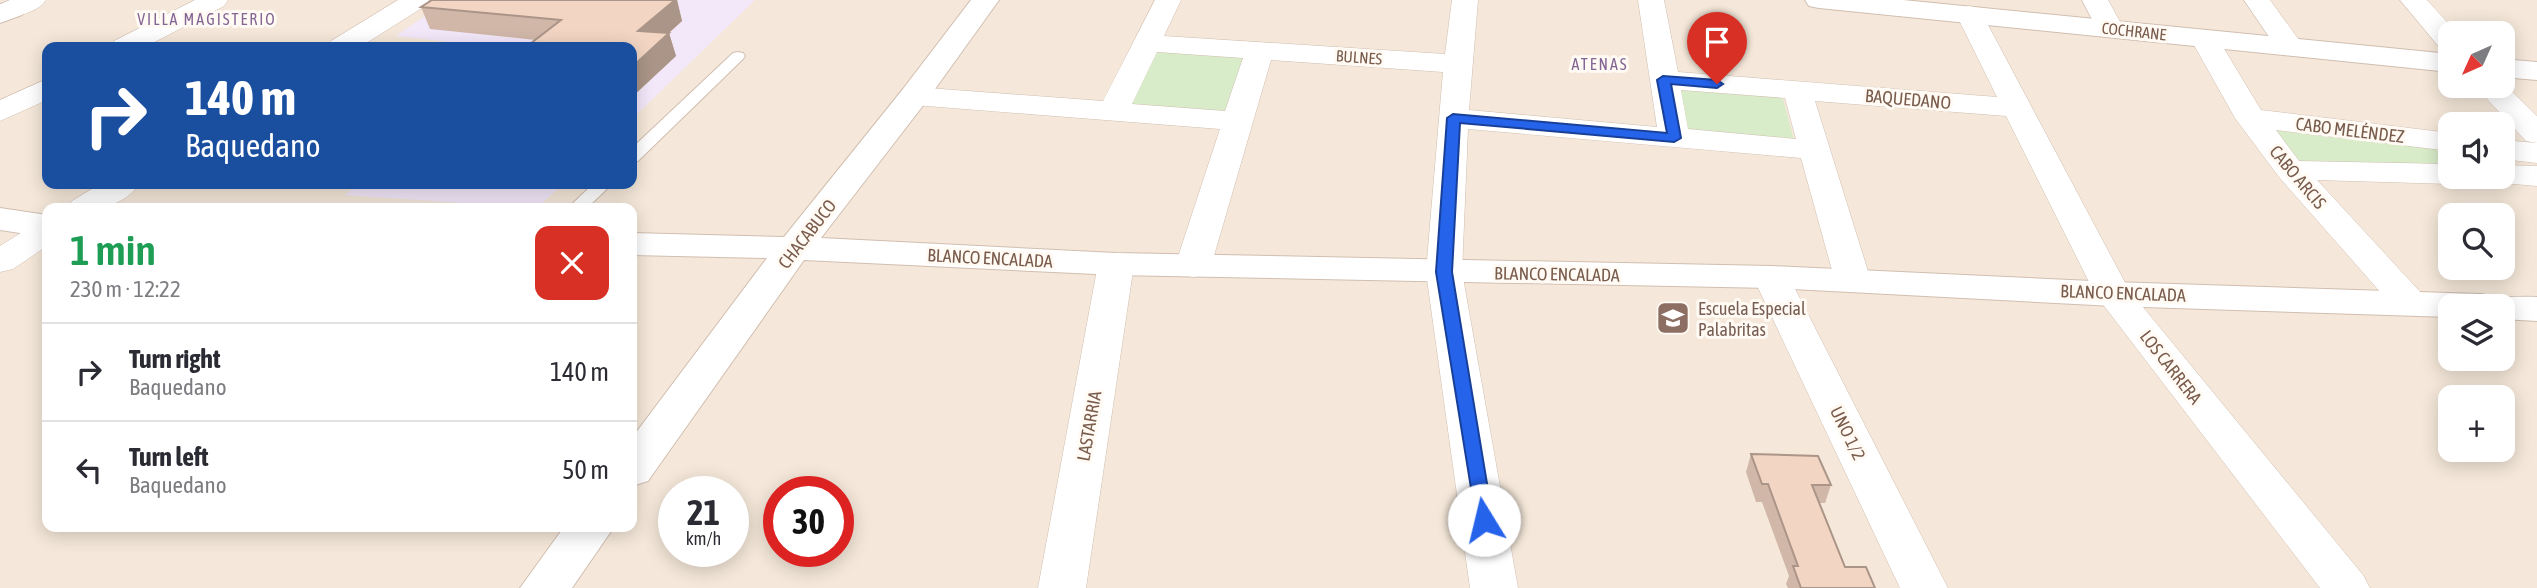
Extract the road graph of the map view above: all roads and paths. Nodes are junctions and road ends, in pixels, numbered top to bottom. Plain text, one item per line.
1 (215, 0) edge
2 (416, 0) edge
3 (985, 0) edge
4 (1168, 0) edge
5 (1465, 0) edge
6 (1651, 0) edge
7 (1819, 0) edge
8 (2095, 0) edge
9 (2257, 0) edge
10 (2413, 0) edge
11 (1929, 5) edge
12 (1969, 14) junction
13 (2438, 28) edge
14 (2110, 29) junction
15 (2204, 38) junction
16 (134, 42) edge
17 (349, 42) edge
18 (1149, 43) junction
19 (2291, 47) junction
20 (1259, 51) junction
21 (737, 56) dead end
22 (2438, 62) edge
23 (1459, 64) junction
24 (2515, 69) edge
25 (2537, 71) edge
26 (1663, 80) junction
27 (1797, 90) junction
28 (42, 91) edge
29 (915, 96) junction
30 (2502, 98) edge
31 (2019, 108) junction
32 (0, 112) edge
33 (1114, 112) junction
34 (1453, 118) junction
35 (2250, 118) junction
36 (1238, 121) junction
37 (2537, 134) edge
38 (1674, 138) junction
39 (2438, 141) edge
40 (1813, 150) junction
41 (2515, 150) edge
42 (637, 152) edge
43 (2537, 153) edge
44 (2290, 170) junction
45 (2438, 174) edge
46 (2515, 175) edge
47 (2537, 176) edge
48 (115, 189) edge
49 (598, 189) edge
50 (92, 203) edge
51 (583, 203) edge
52 (0, 219) edge
53 (42, 228) edge
54 (42, 232) edge
55 (637, 244) edge
56 (794, 248) junction
57 (0, 261) edge
58 (1116, 264) junction
59 (1193, 265) junction
60 (1444, 272) junction
61 (1771, 278) junction
62 (1853, 281) junction
63 (2113, 294) junction
64 (2410, 303) junction
65 (2438, 304) edge
66 (2515, 308) edge
67 (2537, 309) edge
68 (637, 463) edge
69 (586, 532) edge
70 (545, 588) edge
71 (1062, 588) edge
72 (1494, 588) edge
73 (1924, 588) edge
74 (2346, 588) edge

1 - 16 street
2 - 17 street
3 - 29 street, CHACABUCO
4 - 18 street
5 - 23 street
6 - 26 street
7 - 11 street, COCHRANE
8 - 14 street
9 - 19 street
10 - 13 street
11 - 12 street, COCHRANE
12 - 14 street, COCHRANE
12 - 31 street, LOS CARRERA
14 - 15 street, COCHRANE
15 - 19 street, COCHRANE
15 - 35 street, CABO ARCIS
18 - 20 street, BULNES
18 - 33 street
19 - 22 street, COCHRANE
20 - 23 street, BULNES
20 - 36 street
21 - 42 lane
23 - 34 street
24 - 25 street
26 - 27 street, BAQUEDANO
26 - 38 street
27 - 31 street, BAQUEDANO
27 - 40 street
28 - 32 street
29 - 33 street
29 - 56 street, CHACABUCO
30 - 37 street
31 - 63 street, LOS CARRERA
33 - 36 street
34 - 38 street
34 - 60 street
35 - 39 street, CABO MELÉNDEZ
35 - 44 street, CABO ARCIS
36 - 59 street
38 - 40 street
40 - 62 street
41 - 43 street
44 - 45 street, CABO MELÉNDEZ
44 - 64 street, CABO ARCIS
46 - 47 street
48 - 50 street
49 - 51 lane
52 - 53 street
54 - 57 street
55 - 56 street, BLANCO ENCALADA
56 - 58 street, BLANCO ENCALADA
56 - 68 street, CHACABUCO
58 - 59 street, BLANCO ENCALADA
58 - 71 street, LASTARRIA
59 - 60 street, BLANCO ENCALADA
60 - 61 street, BLANCO ENCALADA
60 - 72 street
61 - 62 street, BLANCO ENCALADA
61 - 73 street, UNO 1/2
62 - 63 street, BLANCO ENCALADA
63 - 64 street, BLANCO ENCALADA
63 - 74 street, LOS CARRERA
64 - 65 street, BLANCO ENCALADA
66 - 67 street
69 - 70 street

